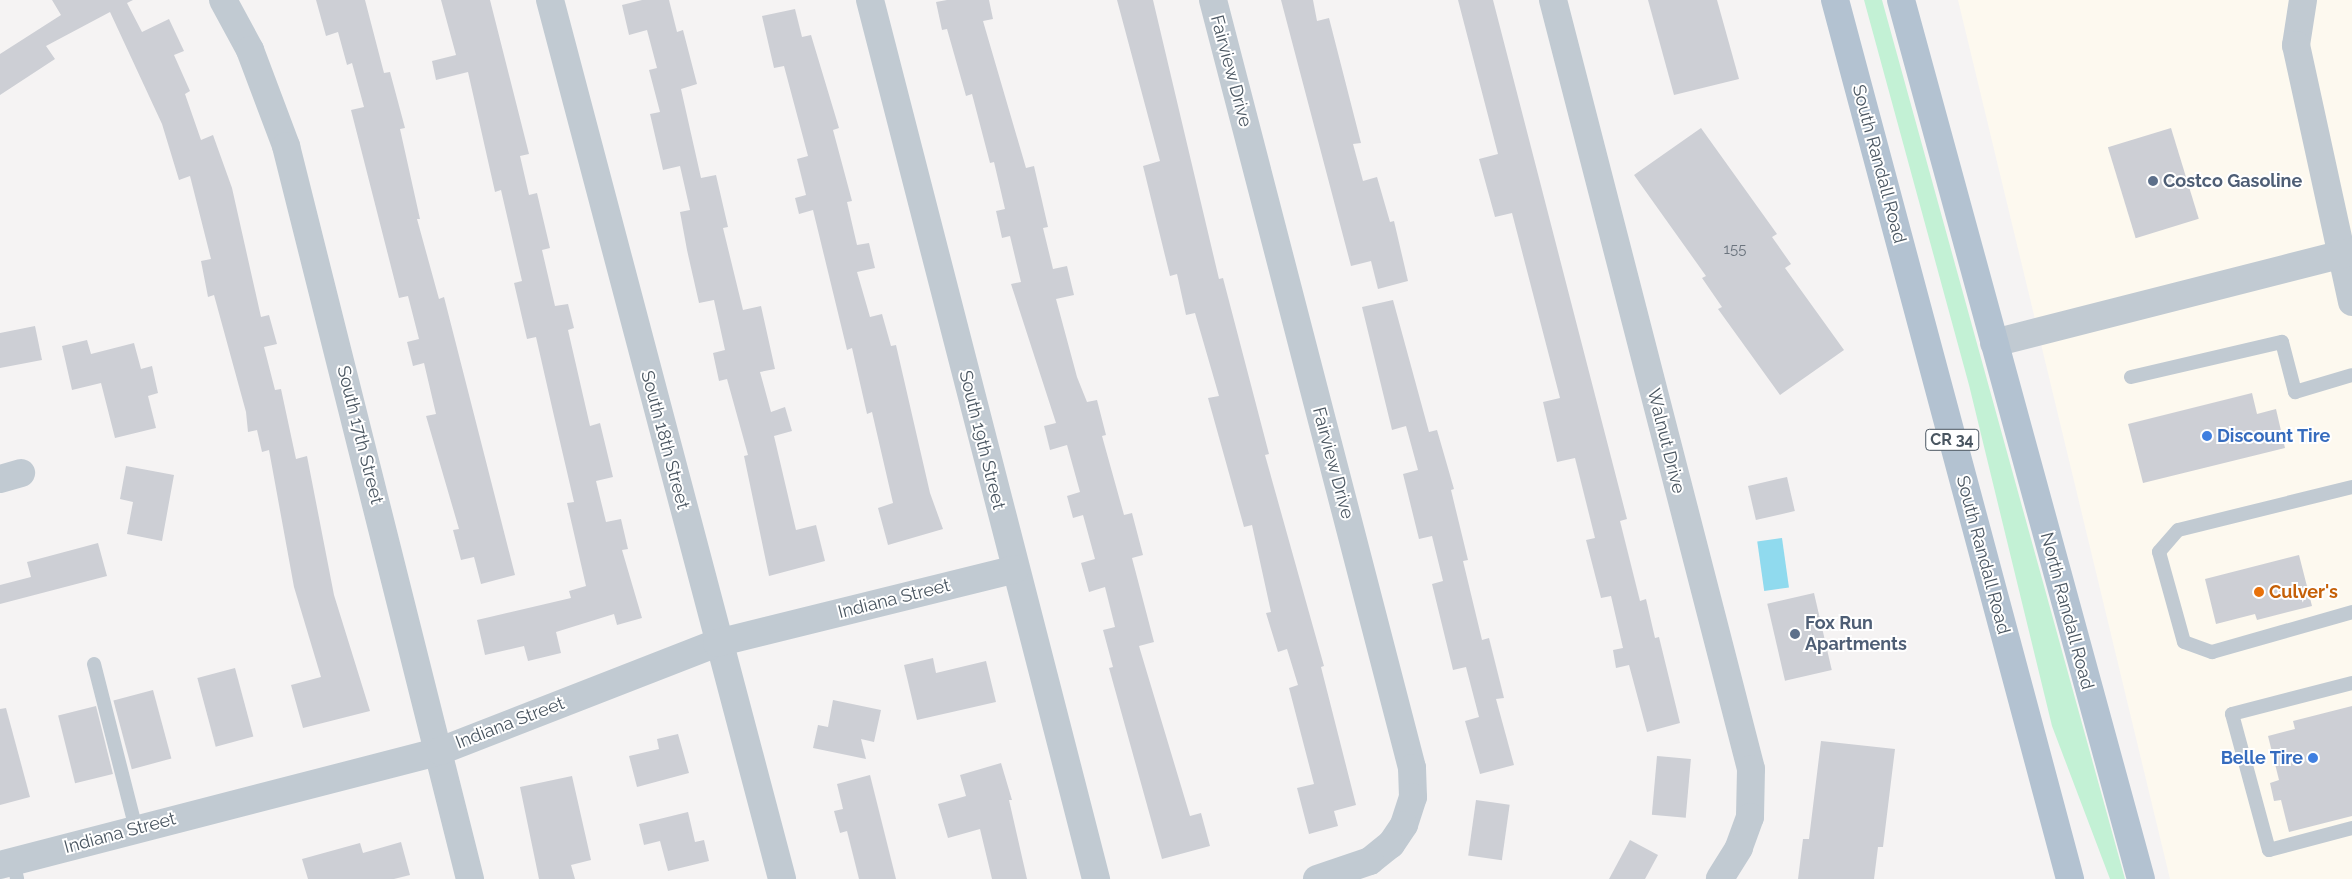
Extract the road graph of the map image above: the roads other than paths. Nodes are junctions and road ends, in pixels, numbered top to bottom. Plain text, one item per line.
1 (224, 0) edge
2 (550, 0) edge
3 (870, 0) edge
4 (1213, 0) edge
5 (1553, 0) edge
6 (1835, 0) edge
7 (1901, 0) edge
8 (2303, 0) edge
9 (2346, 254) edge
10 (2352, 302) edge
11 (1994, 343) junction
12 (2352, 374) edge
13 (2131, 377) dead end
14 (2352, 487) edge
15 (1015, 569) junction
16 (2348, 613) edge
17 (718, 643) junction
18 (94, 664) dead end
19 (2352, 684) edge
20 (440, 750) junction
21 (2352, 828) edge
22 (136, 829) junction
23 (10, 868) edge
24 (470, 879) edge
25 (782, 879) edge
26 (1096, 879) edge
27 (1317, 879) edge
28 (1720, 879) edge
29 (2070, 879) edge
30 (2141, 879) edge

1 - 20 street, South 17th Street
2 - 17 street, South 18th Street
3 - 15 street, South 19th Street
4 - 27 street, Fairview Drive
5 - 28 street, Walnut Drive
6 - 29 main road, South Randall Road / CR 34
7 - 11 main road
8 - 9 street
9 - 10 street
9 - 11 street
11 - 30 main road, North Randall Road
12 - 13 lane
14 - 16 lane
15 - 17 street, Indiana Street
15 - 26 street, South 19th Street
17 - 20 street, Indiana Street
17 - 25 street, South 18th Street
18 - 22 lane
19 - 21 lane
20 - 22 street, Indiana Street
20 - 24 street, South 17th Street
22 - 23 street, Indiana Street

